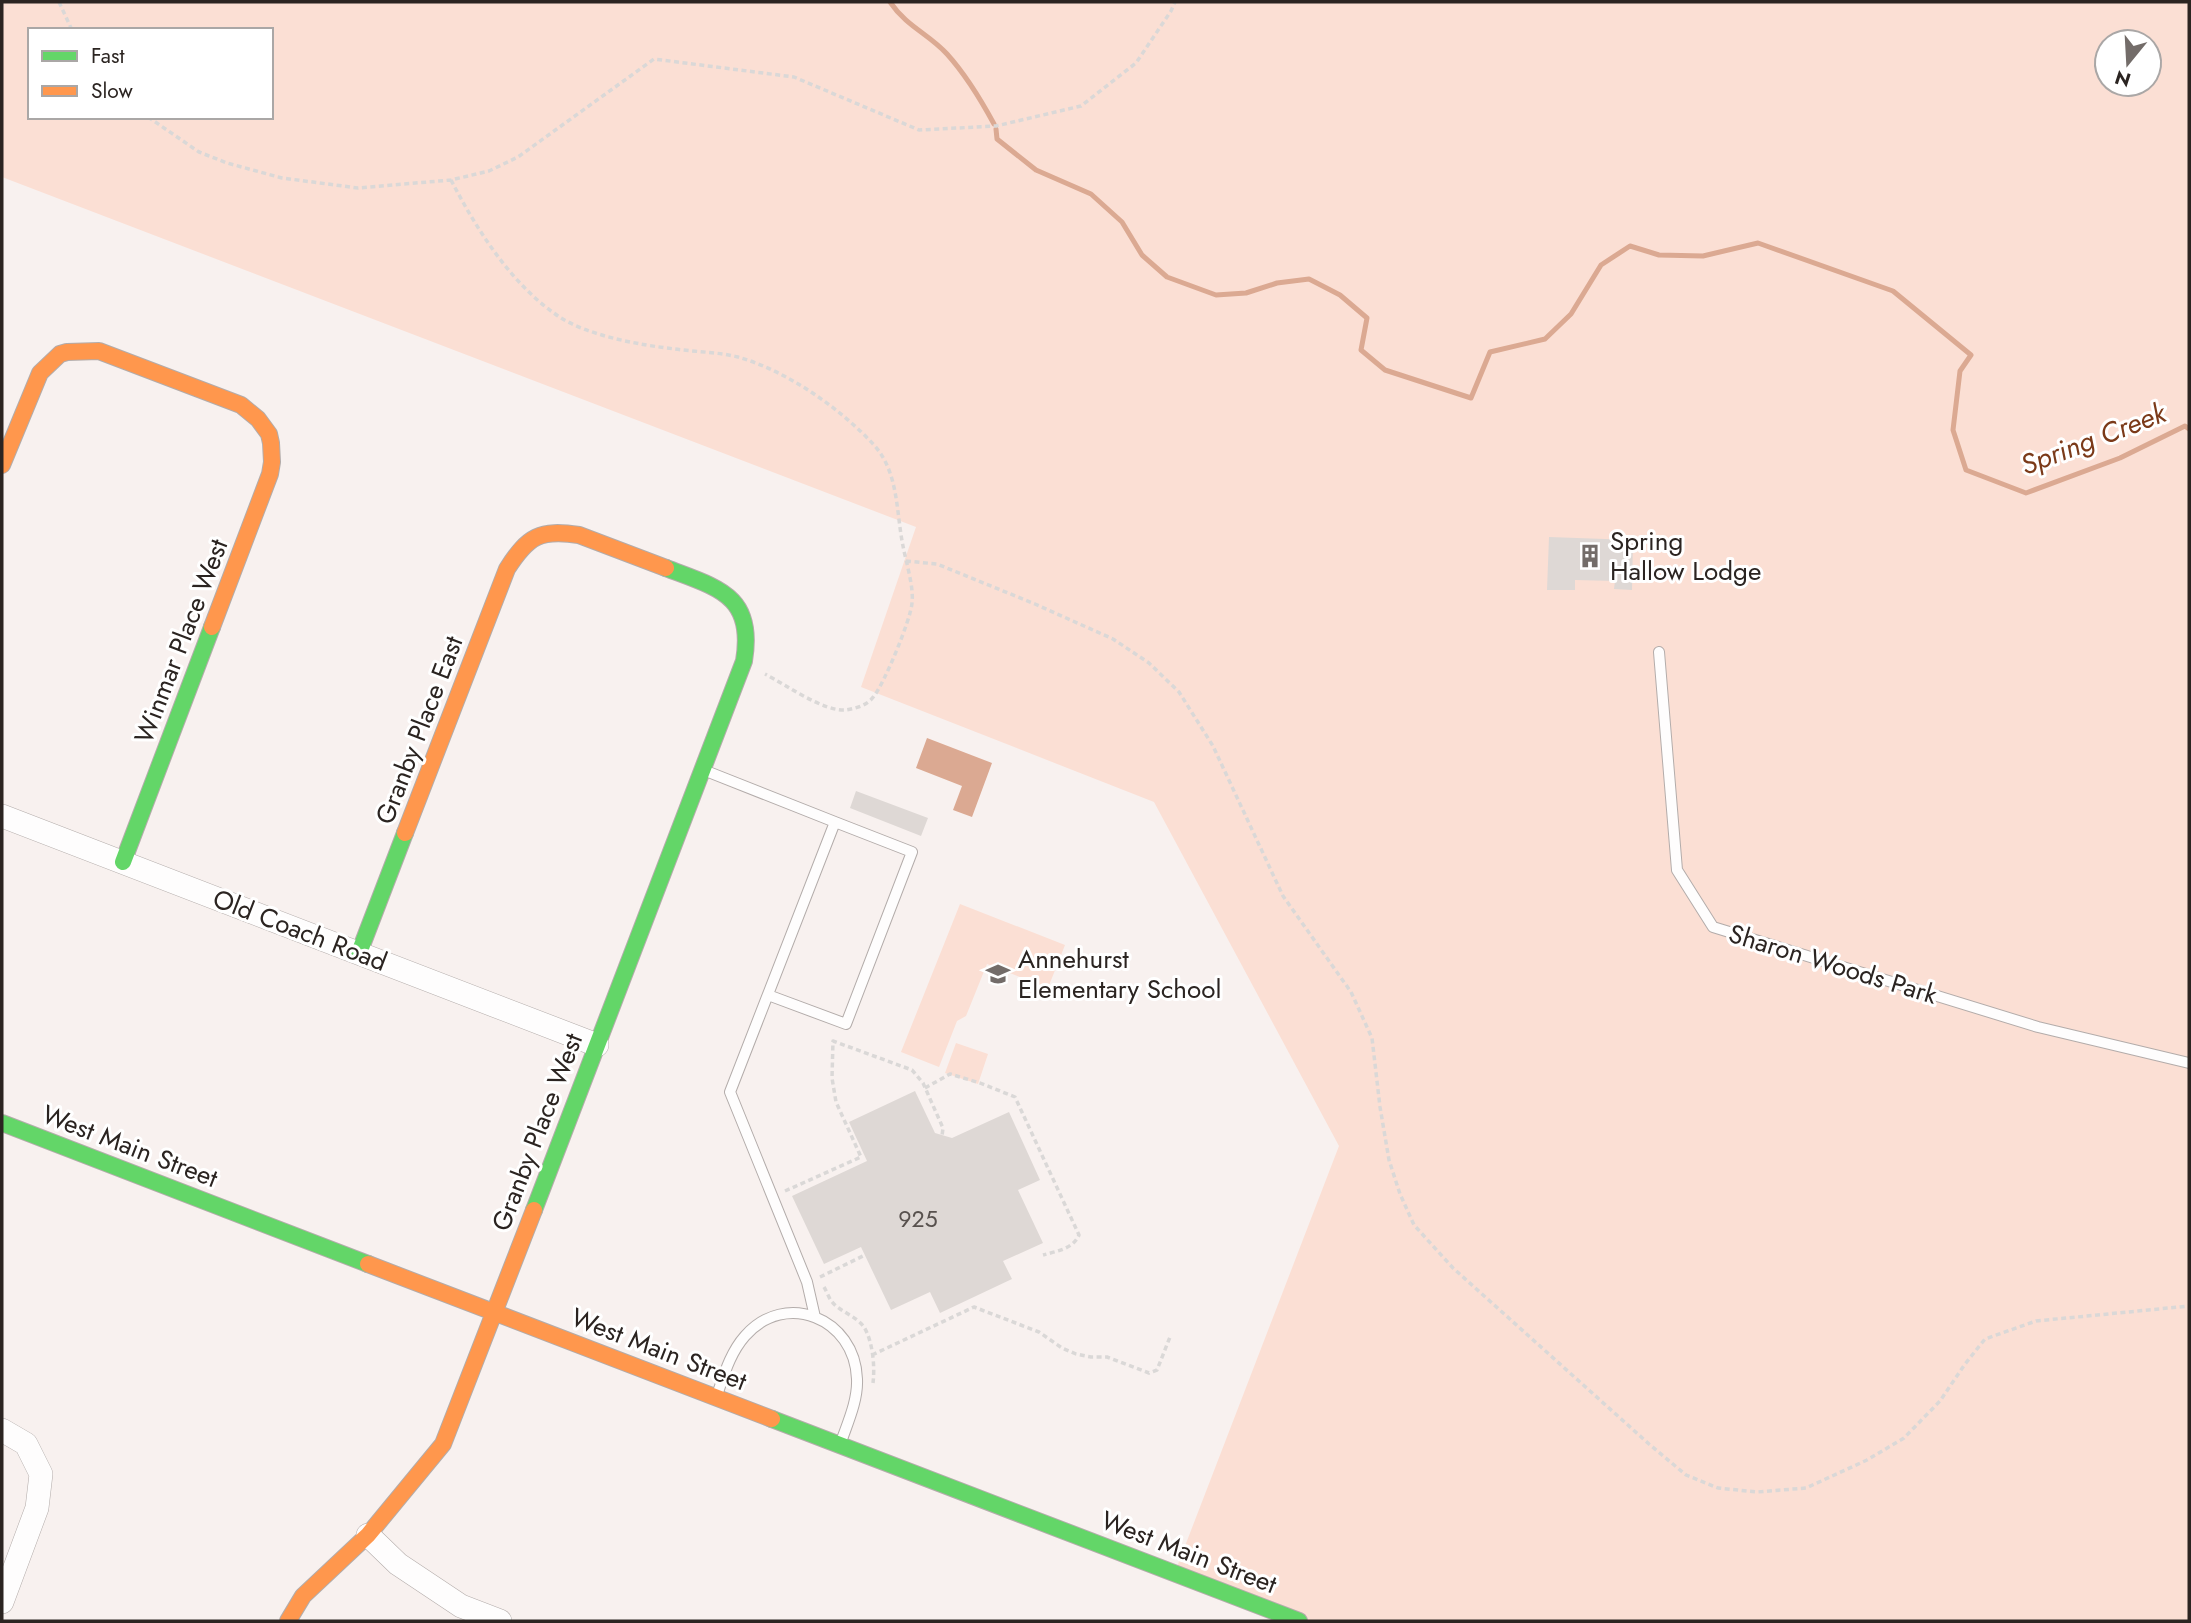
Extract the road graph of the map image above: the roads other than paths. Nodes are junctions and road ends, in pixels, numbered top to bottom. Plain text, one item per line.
1 (2, 465) edge
2 (744, 614) joint
3 (1660, 652) dead end
4 (701, 769) junction
5 (2, 816) edge
6 (835, 822) junction
7 (123, 862) junction
8 (359, 953) junction
9 (768, 995) junction
10 (597, 1045) junction
11 (2189, 1063) edge
12 (2, 1124) edge
13 (495, 1313) junction
14 (815, 1317) junction
15 (716, 1397) junction
16 (2, 1430) edge
17 (840, 1445) junction
18 (368, 1535) junction
19 (2, 1602) edge
20 (288, 1621) edge
21 (500, 1621) edge
22 (1299, 1621) edge

1 - 7 street, Winmar Place West
2 - 4 street, Granby Place West
2 - 8 street, Granby Place East
3 - 11 lane, Sharon Woods Park
4 - 6 lane
4 - 10 street, Granby Place West
5 - 7 street, Old Coach Road
6 - 9 lane
6 - 9 lane
7 - 8 street, Old Coach Road
8 - 10 street, Old Coach Road
9 - 14 lane
10 - 13 street, Granby Place West
12 - 13 street, West Main Street
13 - 15 street, West Main Street
13 - 18 street, Granby Place West
14 - 15 lane
14 - 17 lane
15 - 17 street, West Main Street
16 - 19 street
17 - 22 street, West Main Street
18 - 20 street, Granby Place West
18 - 21 street

